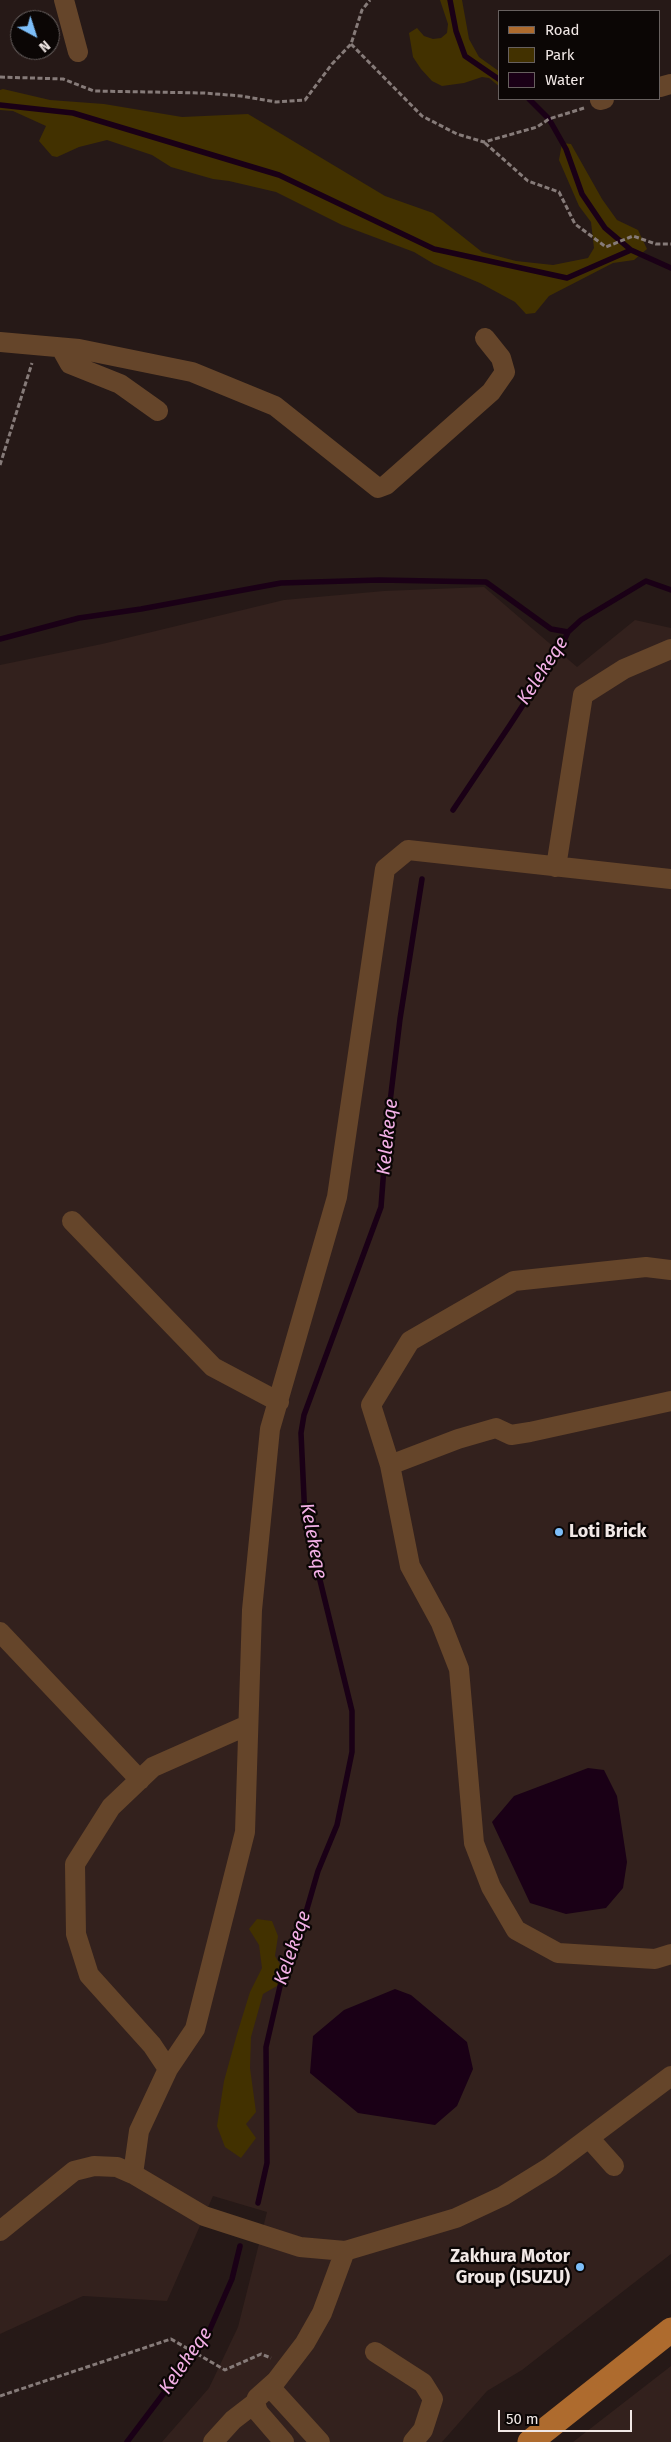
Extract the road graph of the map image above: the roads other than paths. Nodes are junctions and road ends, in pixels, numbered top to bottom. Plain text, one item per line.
1 (64, 0) edge
2 (78, 52) dead end
3 (485, 338) dead end
4 (0, 342) edge
5 (61, 348) junction
6 (158, 411) dead end
7 (671, 650) edge
8 (556, 867) junction
9 (671, 879) edge
10 (72, 1221) dead end
11 (671, 1270) edge
12 (671, 1401) edge
13 (278, 1402) junction
14 (390, 1465) junction
15 (0, 1632) edge
16 (248, 1725) junction
17 (140, 1780) junction
18 (671, 1954) edge
19 (168, 2069) junction
20 (671, 2076) edge
21 (589, 2138) junction
22 (614, 2166) dead end
23 (133, 2174) junction
24 (0, 2231) edge
25 (345, 2251) junction
26 (671, 2330) edge
27 (375, 2352) dead end
28 (270, 2387) junction
29 (255, 2403) junction
30 (213, 2442) edge
31 (284, 2442) edge
32 (320, 2442) edge
33 (413, 2442) edge
34 (530, 2442) edge

1 - 2 street
3 - 5 street
4 - 5 street
5 - 6 street
7 - 8 street
8 - 9 street
8 - 13 street
10 - 13 street
11 - 14 street
12 - 14 street
13 - 16 street
14 - 18 street
15 - 17 street
16 - 17 street
16 - 19 street
17 - 19 street
19 - 23 street
20 - 21 street
21 - 22 street
21 - 25 street
23 - 24 street
23 - 25 street
25 - 28 street
26 - 34 main road
27 - 33 street
28 - 29 street
28 - 32 street
29 - 30 street
29 - 31 street

